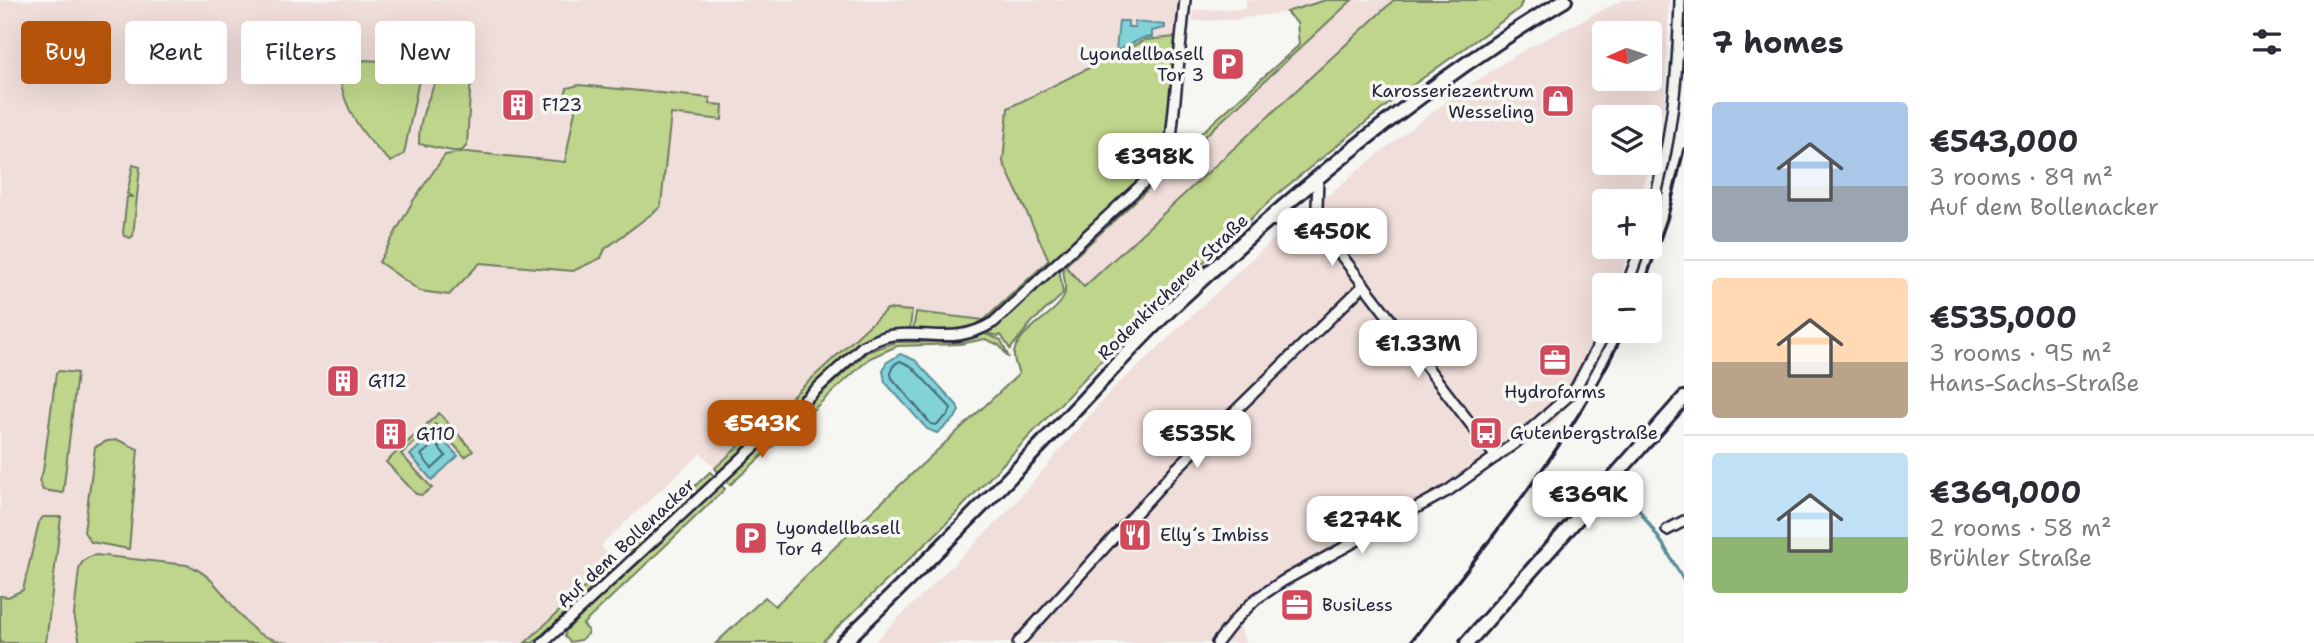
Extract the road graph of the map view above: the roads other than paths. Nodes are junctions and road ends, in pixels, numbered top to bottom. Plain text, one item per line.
1 (1185, 0) edge
2 (1539, 0) edge
3 (1565, 0) edge
4 (1680, 0) edge
5 (1538, 16) junction
6 (1318, 178) junction
7 (1658, 189) edge
8 (1269, 220) junction
9 (1324, 233) junction
10 (1364, 285) junction
11 (1600, 343) edge
12 (1684, 398) edge
13 (1496, 457) junction
14 (1684, 521) edge
15 (1667, 530) dead end
16 (543, 643) edge
17 (843, 643) edge
18 (1018, 643) edge
19 (1217, 643) edge
20 (1467, 643) edge

1 - 16 street, Auf dem Bollenacker
2 - 5 main road
3 - 5 main road, Rodenkirchener Straße
4 - 7 street
5 - 6 main road, Rodenkirchener Straße
6 - 8 main road, Rodenkirchener Straße
6 - 9 street
8 - 9 street
8 - 17 main road, Rodenkirchener Straße
9 - 10 street
10 - 13 street
10 - 18 street
11 - 13 street
12 - 20 main road
13 - 19 street
14 - 15 street

